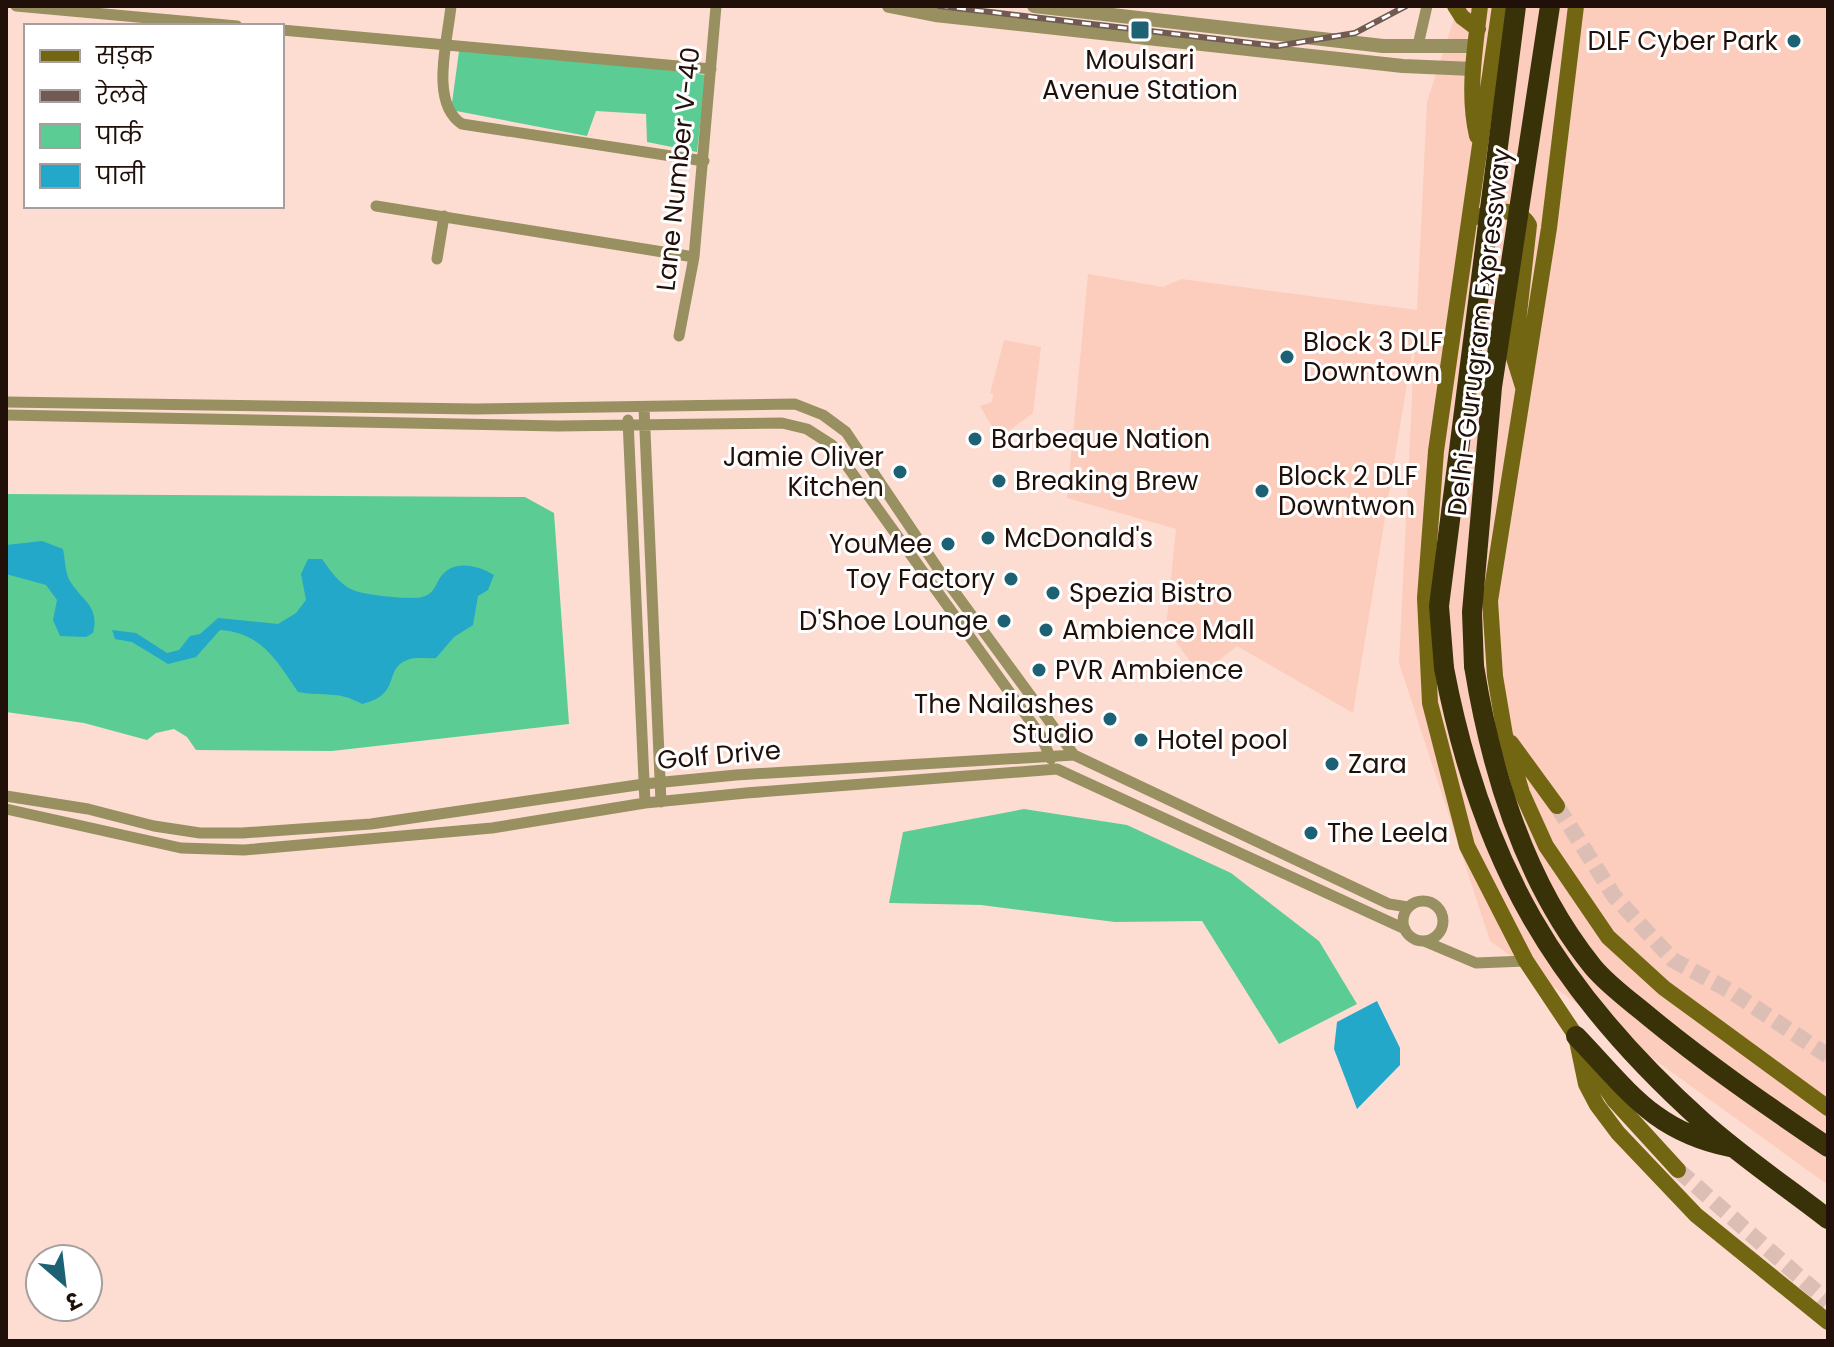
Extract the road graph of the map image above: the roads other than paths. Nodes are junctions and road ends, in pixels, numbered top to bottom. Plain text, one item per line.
1 (16, 6) edge
2 (451, 6) edge
3 (716, 6) edge
4 (889, 6) edge
5 (1034, 6) edge
6 (1427, 6) edge
7 (1455, 6) edge
8 (1480, 6) edge
9 (1500, 6) edge
10 (1516, 6) edge
11 (1550, 6) edge
12 (1576, 6) edge
13 (215, 24) edge
14 (1478, 29) junction
15 (284, 30) edge
16 (1449, 44) junction
17 (447, 45) junction
18 (1418, 45) junction
19 (1475, 46) junction
20 (1454, 68) junction
21 (711, 69) junction
22 (1473, 69) junction
23 (1479, 145) junction
24 (704, 161) junction
25 (376, 206) dead end
26 (444, 216) junction
27 (1467, 235) junction
28 (694, 257) junction
29 (437, 259) dead end
30 (679, 336) dead end
31 (1524, 389) junction
32 (6, 402) edge
33 (227, 408) junction
34 (644, 408) junction
35 (476, 409) junction
36 (627, 409) junction
37 (6, 415) edge
38 (227, 422) junction
39 (476, 425) junction
40 (644, 425) junction
41 (628, 426) junction
42 (1505, 735) junction
43 (1074, 755) junction
44 (1049, 756) junction
45 (1057, 769) junction
46 (799, 770) junction
47 (660, 783) junction
48 (644, 784) junction
49 (798, 789) junction
50 (6, 796) edge
51 (661, 802) junction
52 (645, 803) junction
53 (1557, 806) tunnel mouth
54 (6, 809) edge
55 (88, 809) junction
56 (86, 825) junction
57 (1408, 907) junction
58 (1405, 929) junction
59 (1424, 941) junction
60 (1526, 961) junction
61 (1576, 1036) junction
62 (1828, 1108) edge
63 (1828, 1147) edge
64 (1734, 1148) junction
65 (1678, 1170) tunnel mouth
66 (1828, 1219) edge
67 (1828, 1322) edge

1 - 13 street
2 - 17 street
3 - 21 street, Lane Number V-40
4 - 20 street
5 - 18 street
6 - 18 street
7 - 14 main road
8 - 14 main road
9 - 23 main road
10 - 64 highway, Delhi-Gurugram Expressway, bridge
11 - 63 highway, Delhi-Gurugram Expressway, bridge
12 - 31 main road
14 - 19 main road
15 - 17 street
16 - 18 street
16 - 19 street
16 - 20 street
17 - 21 street
17 - 24 street
19 - 22 main road
20 - 22 street
21 - 24 street, Lane Number V-40
22 - 23 main road
23 - 27 main road
24 - 28 street, Lane Number V-40
25 - 26 street
26 - 28 street
26 - 29 street
27 - 31 main road
27 - 60 main road
28 - 30 street, Lane Number V-40
31 - 42 main road
32 - 33 street
33 - 35 street
33 - 38 street
34 - 36 street
34 - 40 street
34 - 43 street
35 - 36 street
35 - 39 street
36 - 41 street
37 - 38 street
38 - 39 street
39 - 41 street
40 - 41 street
40 - 44 street
40 - 47 street
41 - 48 street
42 - 53 main road
42 - 62 main road
43 - 44 street, Golf Drive
43 - 57 street, Golf Drive
44 - 45 street
44 - 46 street, Golf Drive
45 - 49 street, Golf Drive
45 - 58 street, Golf Drive
46 - 47 street, Golf Drive
46 - 49 street
47 - 48 street, Golf Drive
47 - 51 street
48 - 52 street
48 - 55 street, Golf Drive
49 - 51 street, Golf Drive
50 - 55 street, Golf Drive
51 - 52 street, Golf Drive
52 - 56 street, Golf Drive
54 - 56 street, Golf Drive
55 - 56 street
57 - 58 street
57 - 59 street
58 - 59 street
59 - 60 street
60 - 61 main road
61 - 64 highway
61 - 65 main road
61 - 67 main road
64 - 66 highway, Delhi-Gurugram Expressway

